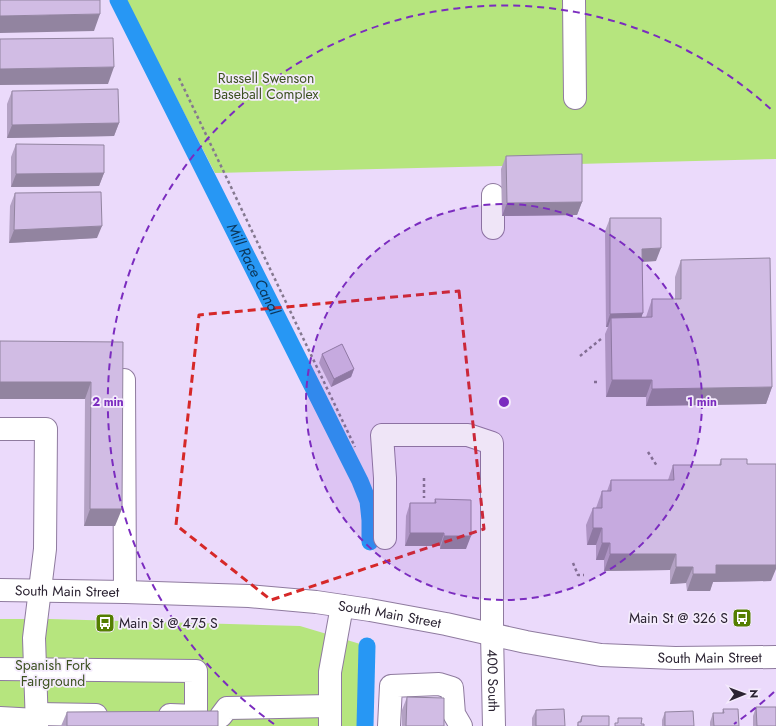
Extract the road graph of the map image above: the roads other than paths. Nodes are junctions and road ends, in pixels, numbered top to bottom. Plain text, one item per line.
1 (574, 0) edge
2 (575, 98) dead end
3 (493, 195) dead end
4 (493, 228) dead end
5 (124, 380) edge
6 (0, 429) edge
7 (385, 538) dead end
8 (0, 590) edge
9 (41, 591) junction
10 (125, 592) junction
11 (342, 606) junction
12 (492, 634) junction
13 (776, 657) edge
14 (0, 669) edge
15 (35, 670) junction
16 (116, 715) edge
17 (148, 715) edge
18 (196, 716) junction
19 (330, 716) edge
20 (0, 718) edge
21 (37, 720) edge
22 (221, 721) edge
23 (389, 726) edge
24 (461, 726) edge
25 (494, 726) edge

1 - 2 main road
3 - 4 main road
5 - 10 main road
6 - 9 main road
7 - 12 main road, 400 South
8 - 9 main road, South Main Street
9 - 10 main road, South Main Street
9 - 15 main road
10 - 11 main road, South Main Street
11 - 12 main road, South Main Street
11 - 19 main road
12 - 13 main road, South Main Street
12 - 25 main road, 400 South
14 - 15 main road
15 - 18 main road
15 - 21 main road
16 - 21 main road
17 - 18 main road
18 - 22 main road
19 - 22 main road
20 - 21 main road
23 - 24 main road

